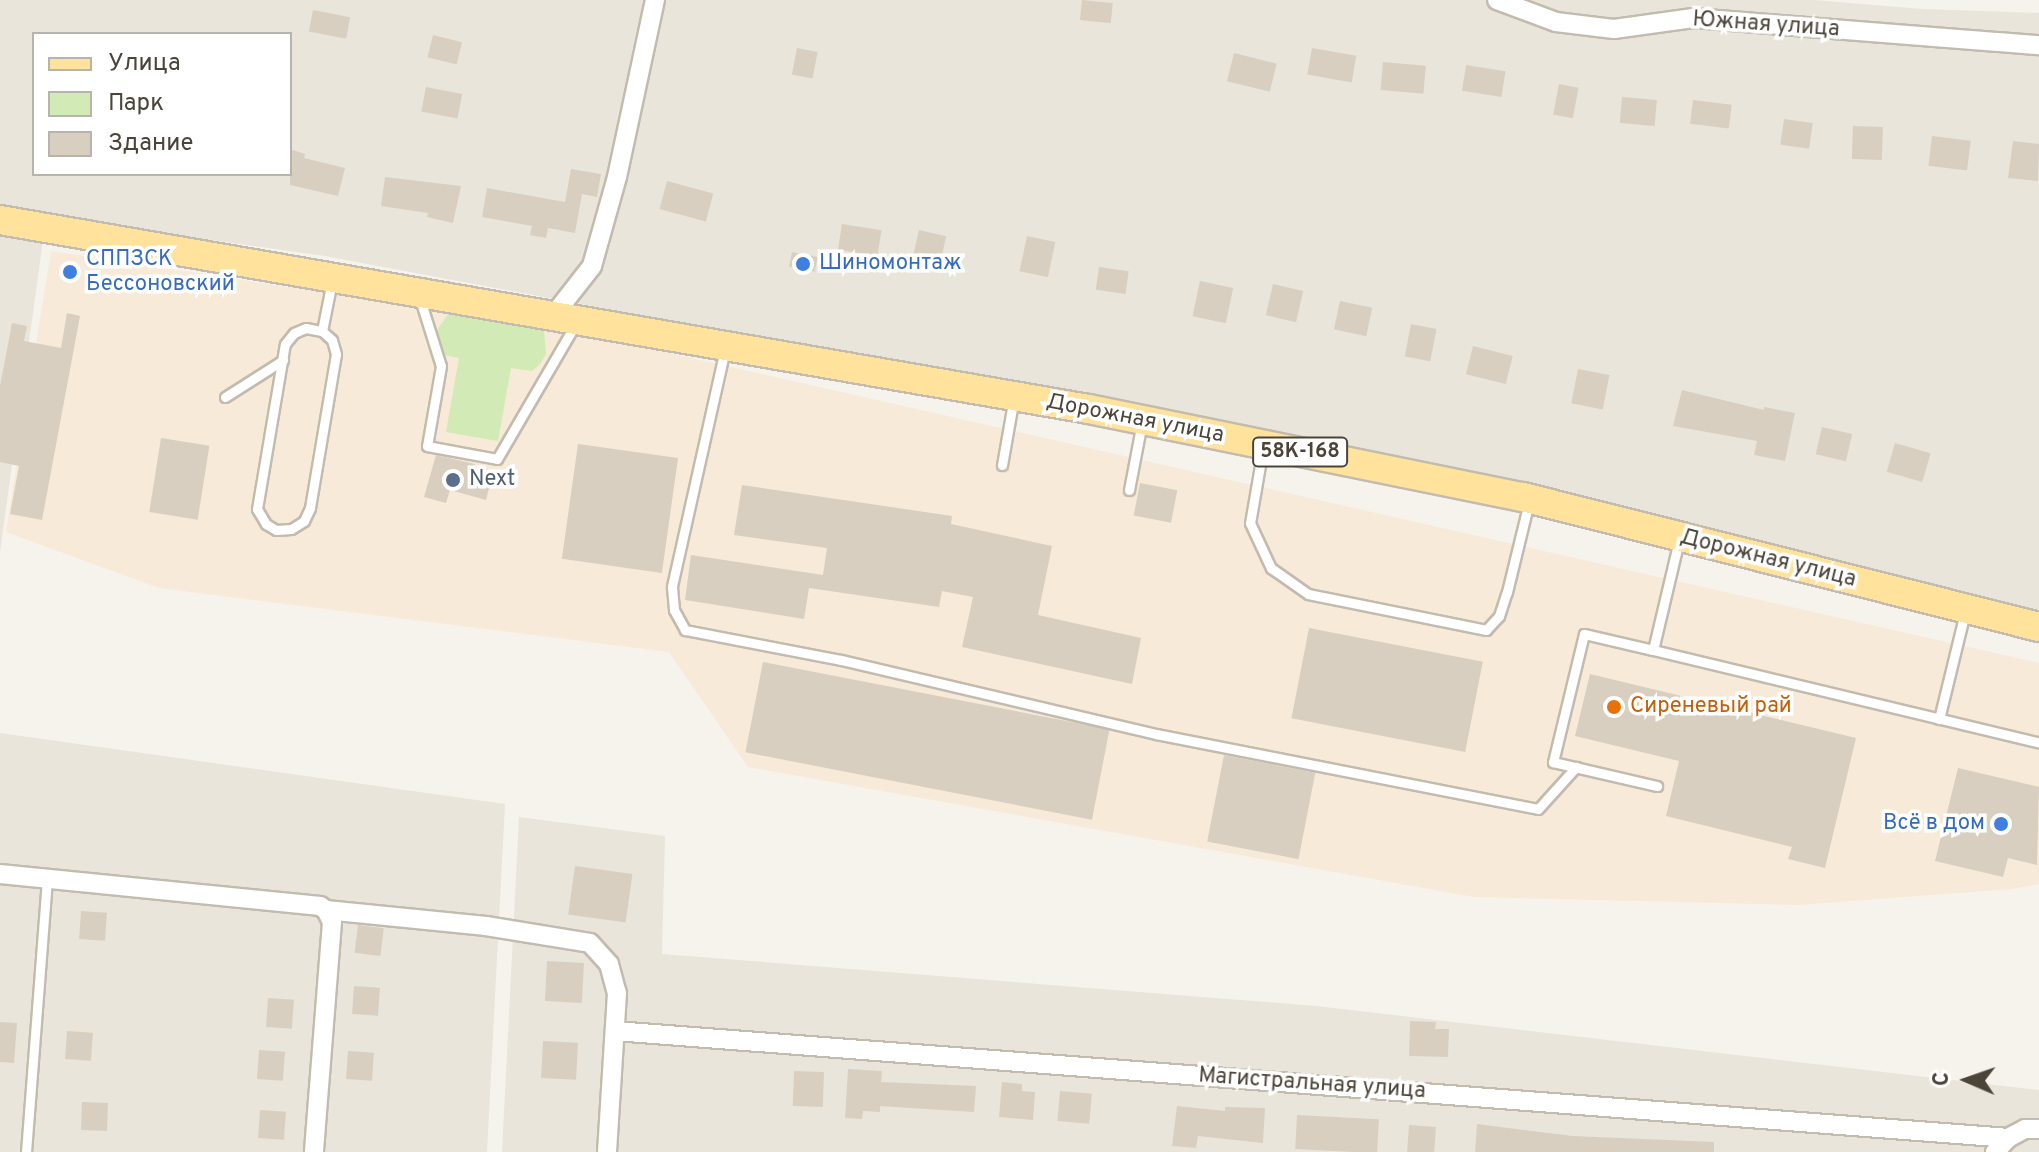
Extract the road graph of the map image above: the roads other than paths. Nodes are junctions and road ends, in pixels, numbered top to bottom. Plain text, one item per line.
1 (655, 0) edge
2 (1497, 0) edge
3 (2039, 45) edge
4 (0, 220) edge
5 (332, 278) junction
6 (418, 292) junction
7 (565, 318) junction
8 (322, 331) junction
9 (726, 346) junction
10 (283, 360) junction
11 (1014, 396) junction
12 (225, 397) dead end
13 (1143, 420) junction
14 (1264, 444) junction
15 (1002, 465) dead end
16 (1129, 490) dead end
17 (1530, 499) junction
18 (1680, 537) junction
19 (1966, 608) junction
20 (2039, 627) edge
21 (1653, 650) junction
22 (1939, 719) junction
23 (2039, 743) edge
24 (1576, 767) junction
25 (1657, 786) dead end
26 (0, 874) edge
27 (47, 879) junction
28 (326, 910) junction
29 (615, 1031) junction
30 (2039, 1129) edge
31 (2000, 1146) edge
32 (26, 1152) edge
33 (314, 1152) edge
34 (607, 1152) edge

1 - 7 street
2 - 3 street, Южная улица
4 - 5 main road, 58К-168
5 - 6 main road, 58К-168
5 - 8 lane
6 - 7 main road, 58К-168
6 - 7 lane
7 - 9 main road, Дорожная улица / 58К-168
8 - 10 lane
8 - 10 lane
9 - 11 main road, Дорожная улица / 58К-168
9 - 24 lane
10 - 12 lane
11 - 13 main road, Дорожная улица / 58К-168
11 - 15 lane
13 - 14 main road, Дорожная улица / 58К-168
13 - 16 lane
14 - 17 main road, Дорожная улица / 58К-168
14 - 17 lane
17 - 18 main road, Дорожная улица / 58К-168
18 - 19 main road, Дорожная улица / 58К-168
18 - 21 lane
19 - 20 main road, Дорожная улица / 58К-168
19 - 22 lane
21 - 22 lane
21 - 24 lane
22 - 23 lane
24 - 25 lane
26 - 27 street
27 - 28 street
27 - 32 lane
28 - 29 street
28 - 33 street
29 - 31 street, Магистральная улица
29 - 34 street
30 - 31 street

